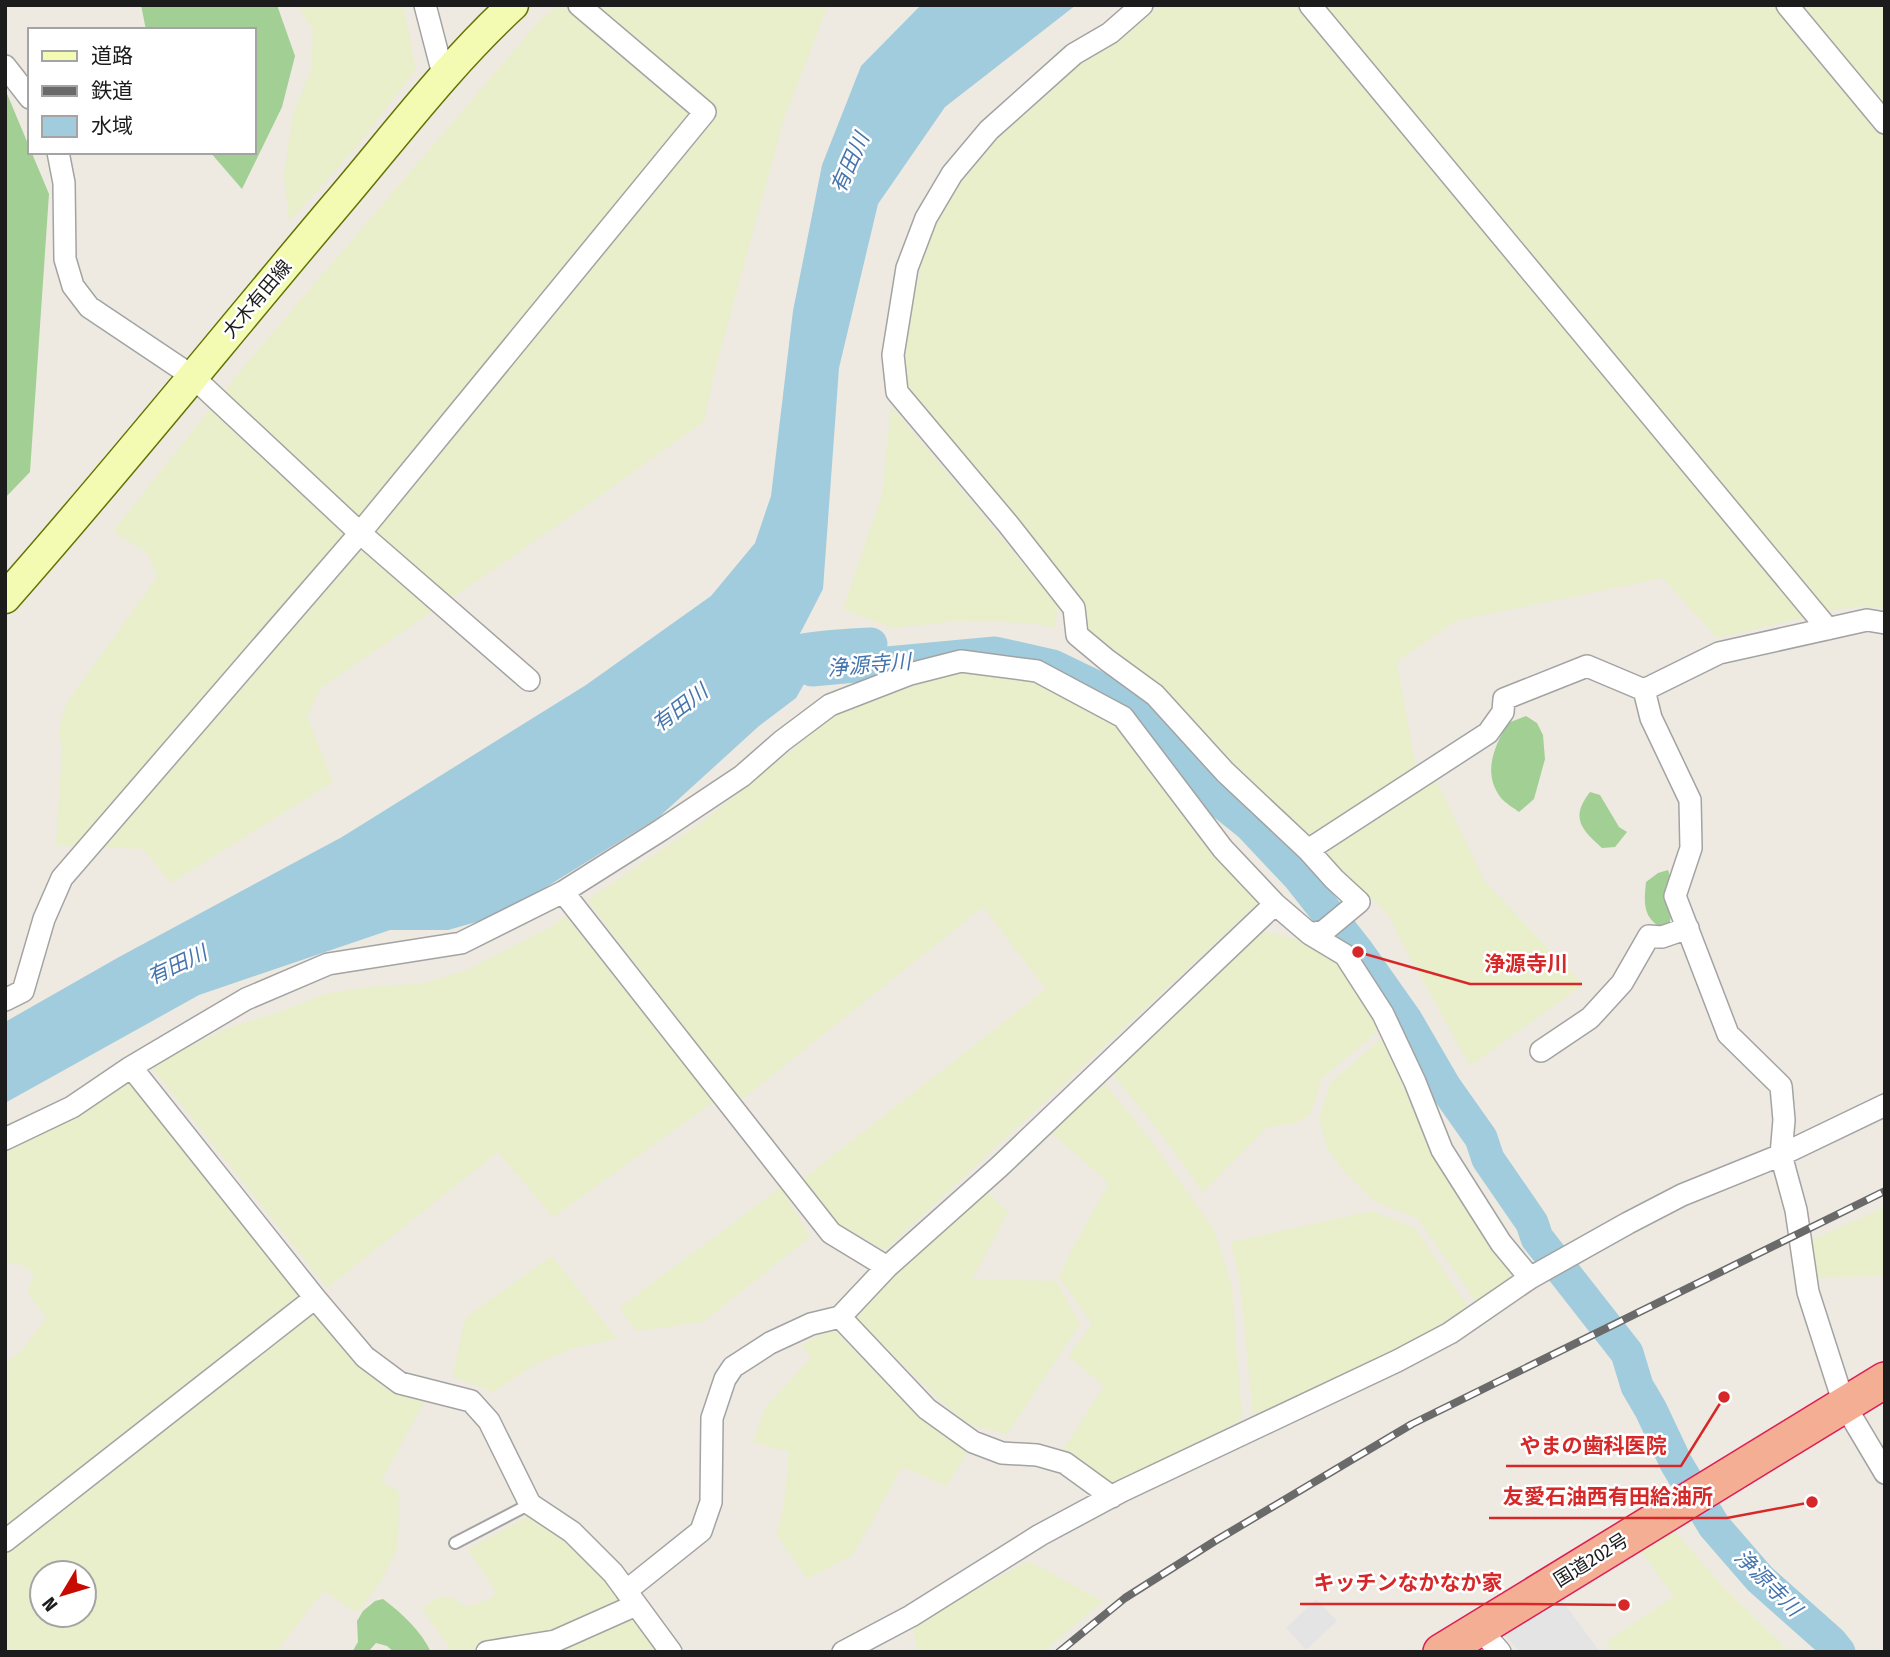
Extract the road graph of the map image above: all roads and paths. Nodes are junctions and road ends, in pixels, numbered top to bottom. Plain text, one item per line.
1 (425, 5) edge
2 (513, 5) edge
3 (579, 5) edge
4 (1142, 5) edge
5 (1310, 5) edge
6 (1787, 5) edge
7 (5, 66) edge
8 (444, 78) junction
9 (28, 96) edge
10 (1885, 123) edge
11 (58, 154) edge
12 (192, 376) junction
13 (360, 533) junction
14 (5, 598) edge
15 (1885, 623) edge
16 (1828, 629) junction
17 (529, 680) dead end
18 (1644, 690) junction
19 (1308, 850) junction
20 (564, 892) junction
21 (1275, 904) junction
22 (1688, 928) junction
23 (1317, 932) junction
24 (5, 1000) edge
25 (1541, 1051) dead end
26 (131, 1067) junction
27 (1885, 1105) edge
28 (5, 1139) edge
29 (1781, 1155) junction
30 (887, 1267) junction
31 (1530, 1278) junction
32 (315, 1298) junction
33 (840, 1317) junction
34 (1885, 1380) edge
35 (1844, 1404) junction
36 (1885, 1473) edge
37 (1112, 1497) junction
38 (530, 1504) junction
39 (5, 1541) edge
40 (454, 1543) dead end
41 (631, 1598) junction
42 (1490, 1640) edge
43 (487, 1652) edge
44 (671, 1652) edge
45 (843, 1652) edge
46 (1441, 1652) edge

1 - 8 street
2 - 8 main road, 大木有田線
3 - 13 street
4 - 19 street
5 - 16 street
6 - 10 street
7 - 9 street
8 - 12 main road, 大木有田線
11 - 12 street
12 - 13 street
12 - 14 main road, 大木有田線
13 - 17 street
13 - 24 street
15 - 16 street
16 - 18 street
18 - 19 street
18 - 22 street
19 - 23 street
20 - 21 street
20 - 26 street
20 - 30 street
21 - 23 street
21 - 30 street
22 - 25 street
22 - 29 street
23 - 31 street
26 - 28 street
26 - 32 street
27 - 29 street
29 - 31 street
29 - 35 street
30 - 33 street
31 - 37 street
32 - 38 street
32 - 39 street
33 - 37 street
33 - 41 street
34 - 35 highway, 国道202号
35 - 36 street
35 - 42 highway, 国道202号
37 - 45 street
38 - 40 lane
38 - 41 street
41 - 43 street
41 - 44 street
42 - 46 highway, 国道202号

